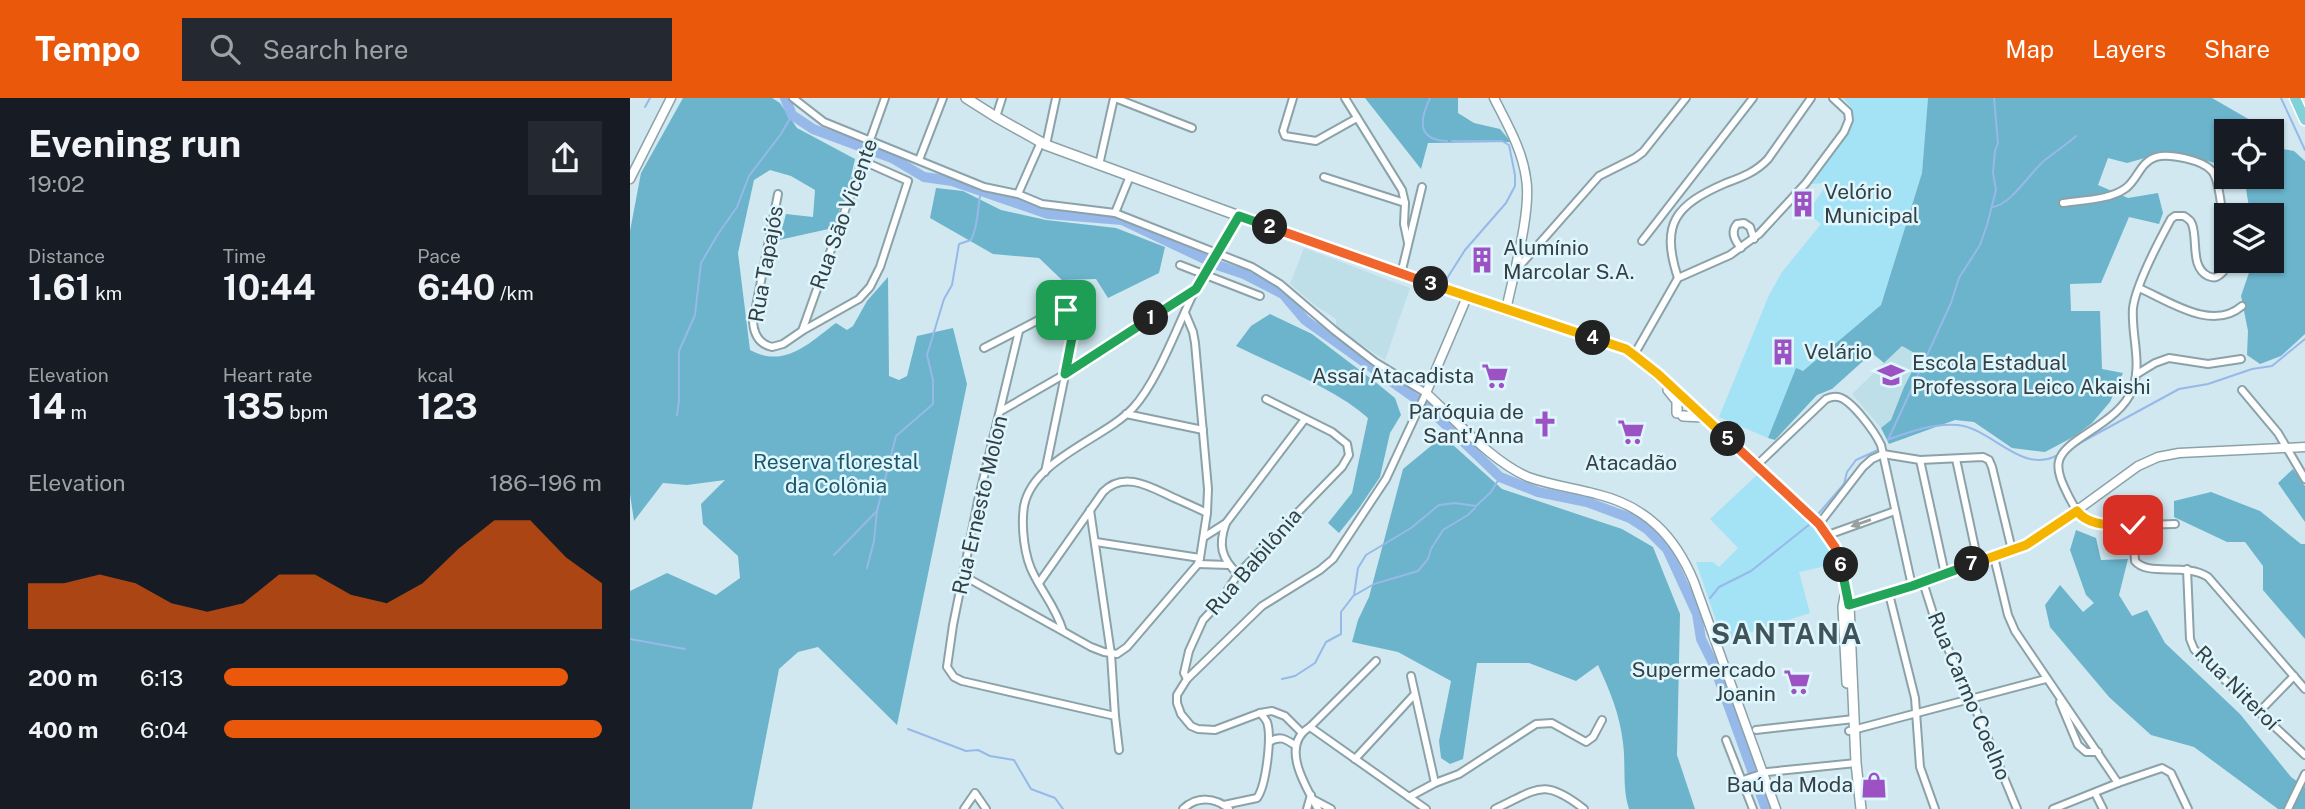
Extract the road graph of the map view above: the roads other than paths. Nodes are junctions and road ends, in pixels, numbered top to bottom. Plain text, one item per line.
1 (671, 98) edge
2 (793, 98) edge
3 (884, 98) edge
4 (943, 98) edge
5 (966, 98) edge
6 (977, 98) edge
7 (1002, 98) edge
8 (1056, 98) edge
9 (1115, 98) edge
10 (1293, 98) edge
11 (1345, 98) edge
12 (1494, 98) edge
13 (1686, 98) edge
14 (1754, 98) edge
15 (1811, 98) edge
16 (1833, 98) edge
17 (2294, 98) edge
18 (997, 115) junction
19 (1357, 118) junction
20 (2305, 120) edge
21 (1192, 128) dead end
22 (1043, 144) junction
23 (868, 146) junction
24 (919, 160) junction
25 (863, 161) junction
26 (1099, 165) junction
27 (1130, 176) junction
28 (1324, 177) dead end
29 (630, 179) edge
30 (1422, 187) dead end
31 (778, 194) dead end
32 (1018, 194) junction
33 (1676, 199) junction
34 (1405, 203) junction
35 (2063, 203) dead end
36 (1685, 207) junction
37 (1115, 213) junction
38 (1239, 216) junction
39 (1754, 240) junction
40 (1642, 241) dead end
41 (1409, 245) junction
42 (1741, 248) junction
43 (1217, 253) junction
44 (1180, 265) dead end
45 (1513, 273) junction
46 (1205, 274) junction
47 (1402, 274) junction
48 (1678, 278) junction
49 (2139, 288) junction
50 (1196, 289) junction
51 (1260, 296) dead end
52 (1467, 297) junction
53 (2242, 306) dead end
54 (1506, 310) junction
55 (1185, 313) junction
56 (802, 331) junction
57 (1019, 331) junction
58 (984, 348) dead end
59 (1634, 355) junction
60 (2241, 359) dead end
61 (2137, 373) junction
62 (1065, 374) junction
63 (1658, 374) junction
64 (2242, 390) dead end
65 (1425, 395) junction
66 (1266, 399) dead end
67 (1001, 411) junction
68 (1126, 414) junction
69 (1704, 417) junction
70 (1305, 419) junction
71 (1203, 430) junction
72 (2285, 447) junction
73 (2305, 447) edge
74 (1883, 454) junction
75 (1956, 459) junction
76 (1920, 460) junction
77 (1757, 466) junction
78 (1045, 472) junction
79 (2305, 479) edge
80 (1090, 510) junction
81 (1895, 511) junction
82 (2077, 511) junction
83 (1207, 513) junction
84 (1226, 523) junction
85 (1819, 524) junction
86 (2175, 524) dead end
87 (2133, 525) junction
88 (1828, 535) junction
89 (1204, 537) junction
90 (1096, 542) junction
91 (2012, 550) junction
92 (1994, 557) junction
93 (1199, 561) junction
94 (1978, 562) junction
95 (1229, 565) junction
96 (2187, 569) junction
97 (1238, 574) junction
98 (1945, 574) junction
99 (964, 576) junction
100 (1923, 582) junction
101 (1039, 583) junction
102 (1912, 586) junction
103 (1889, 594) junction
104 (1846, 606) junction
105 (1063, 631) junction
106 (1111, 654) junction
107 (1376, 661) dead end
108 (1411, 676) dead end
109 (2294, 676) junction
110 (2046, 678) junction
111 (1187, 679) junction
112 (2305, 689) edge
113 (1414, 695) junction
114 (2058, 696) junction
115 (1971, 698) junction
116 (2260, 711) junction
117 (1918, 712) junction
118 (1260, 713) junction
119 (1115, 716) junction
120 (1851, 719) junction
121 (1602, 720) dead end
122 (1310, 727) junction
123 (1756, 730) dead end
124 (1852, 731) junction
125 (1301, 732) junction
126 (1726, 740) dead end
127 (1269, 742) junction
128 (1296, 746) junction
129 (1119, 750) dead end
130 (2098, 752) junction
131 (2305, 755) edge
132 (1355, 759) junction
133 (1854, 764) junction
134 (1760, 773) junction
135 (2305, 774) edge
136 (1745, 779) junction
137 (1435, 783) junction
138 (2118, 783) junction
139 (2095, 793) junction
140 (1312, 797) junction
141 (1409, 797) junction
142 (1257, 798) junction
143 (1227, 807) edge
144 (964, 809) edge
145 (986, 809) edge
146 (1184, 809) edge
147 (1250, 809) edge
148 (1307, 809) edge
149 (1318, 809) edge
150 (1331, 809) edge
151 (1426, 809) edge
152 (1495, 809) edge
153 (1584, 809) edge
154 (1753, 809) edge
155 (1776, 809) edge
156 (1855, 809) edge
157 (1861, 809) edge
158 (1935, 809) edge
159 (2017, 809) edge
160 (2053, 809) edge
161 (2103, 809) edge
162 (2188, 809) edge
163 (2288, 809) edge

1 - 29 street
2 - 23 street
3 - 23 street, Rua São Vicente
4 - 24 street
5 - 18 main road
6 - 18 main road
7 - 18 street
8 - 22 street
9 - 21 street
9 - 26 street
10 - 19 street
11 - 19 street
12 - 45 street
13 - 45 street
14 - 33 street
15 - 36 street
16 - 39 street
17 - 20 highway
18 - 22 main road
19 - 34 street
22 - 26 main road
22 - 32 street
23 - 24 street
23 - 25 street, Rua São Vicente
24 - 32 street
25 - 56 street, Rua São Vicente
25 - 56 street, Rua Tapajós
26 - 27 main road
27 - 37 street
27 - 38 main road
28 - 34 street
30 - 41 street
31 - 56 street, Rua Tapajós
32 - 37 street
33 - 36 street
33 - 40 street
34 - 41 street
35 - 49 street
36 - 48 street
37 - 43 street
38 - 43 street
38 - 47 main road
39 - 42 street
39 - 42 street
41 - 47 street
42 - 48 street
43 - 46 street
43 - 65 street
44 - 46 street
45 - 54 street
46 - 50 street
46 - 51 street
47 - 52 main road
48 - 59 street
49 - 53 street
49 - 61 street
50 - 55 street
50 - 62 street
52 - 54 main road
52 - 65 street
54 - 59 main road
55 - 68 street
55 - 71 street
57 - 58 street
57 - 62 street
57 - 67 street, Rua Ernesto Molon
59 - 63 main road
60 - 61 street
61 - 82 street
62 - 67 street
62 - 78 street
63 - 69 main road
63 - 69 main road
64 - 72 street
65 - 111 street
65 - 134 street
66 - 70 street
67 - 99 street, Rua Ernesto Molon
68 - 71 street
68 - 78 street
69 - 77 main road
70 - 84 street
70 - 97 street, Rua Babilônia
71 - 83 street
72 - 73 street
72 - 79 street
72 - 82 street
74 - 76 street
74 - 77 street
74 - 81 street
74 - 85 street
75 - 76 street
75 - 91 street
75 - 94 street
76 - 98 street
77 - 85 main road
78 - 101 street
80 - 83 street
80 - 90 street
80 - 101 street
81 -> 88 street
81 - 102 street
82 - 87 street
82 - 91 street
83 - 89 street
84 - 89 street
84 - 95 street
85 - 88 main road
86 - 87 street
87 - 96 street
88 - 104 main road
89 - 93 street
90 - 93 street
90 - 106 street
91 - 92 street
92 - 94 street
92 - 110 street
93 - 95 street
93 - 106 street
94 - 98 street
95 - 97 street
96 - 109 street
96 - 116 street, Rua Niteroí
97 - 111 street, Rua Babilônia
98 - 100 street
99 - 105 street
99 - 119 street, Rua Ernesto Molon
100 - 102 street
100 - 115 street, Rua Carmo Coelho
101 - 105 street
102 - 103 street
103 - 104 street
103 - 117 street
104 - 120 main road
105 - 106 street
106 - 119 street
107 - 122 street
108 - 113 street
109 - 112 street
109 - 116 street
110 - 114 street
110 - 115 street
111 - 118 street, Rua Babilônia
113 - 132 street
113 - 137 street
114 - 130 street
114 - 130 street
115 - 117 street
115 - 159 street, Rua Carmo Coelho
116 - 131 street, Rua Niteroí
117 - 124 street
117 - 158 street
118 - 125 street
118 - 127 street
119 - 129 street
120 - 123 street
120 - 124 main road
121 - 137 street
122 - 125 street
122 - 132 street
124 - 133 main road
125 - 128 street
126 - 136 street
127 - 128 street
127 - 142 street
128 - 140 street
130 - 138 street
132 - 141 street
133 - 134 street
133 - 156 main road
133 - 157 main road
134 - 136 street
134 - 155 street
135 - 163 street
136 - 154 street
137 - 141 street
138 - 139 street
138 - 162 street
139 - 160 street
139 - 161 street
140 - 148 street
140 - 149 street
140 - 150 street
141 - 151 street
142 - 143 street
142 - 147 street
143 - 146 street
144 - 145 street
152 - 153 street

